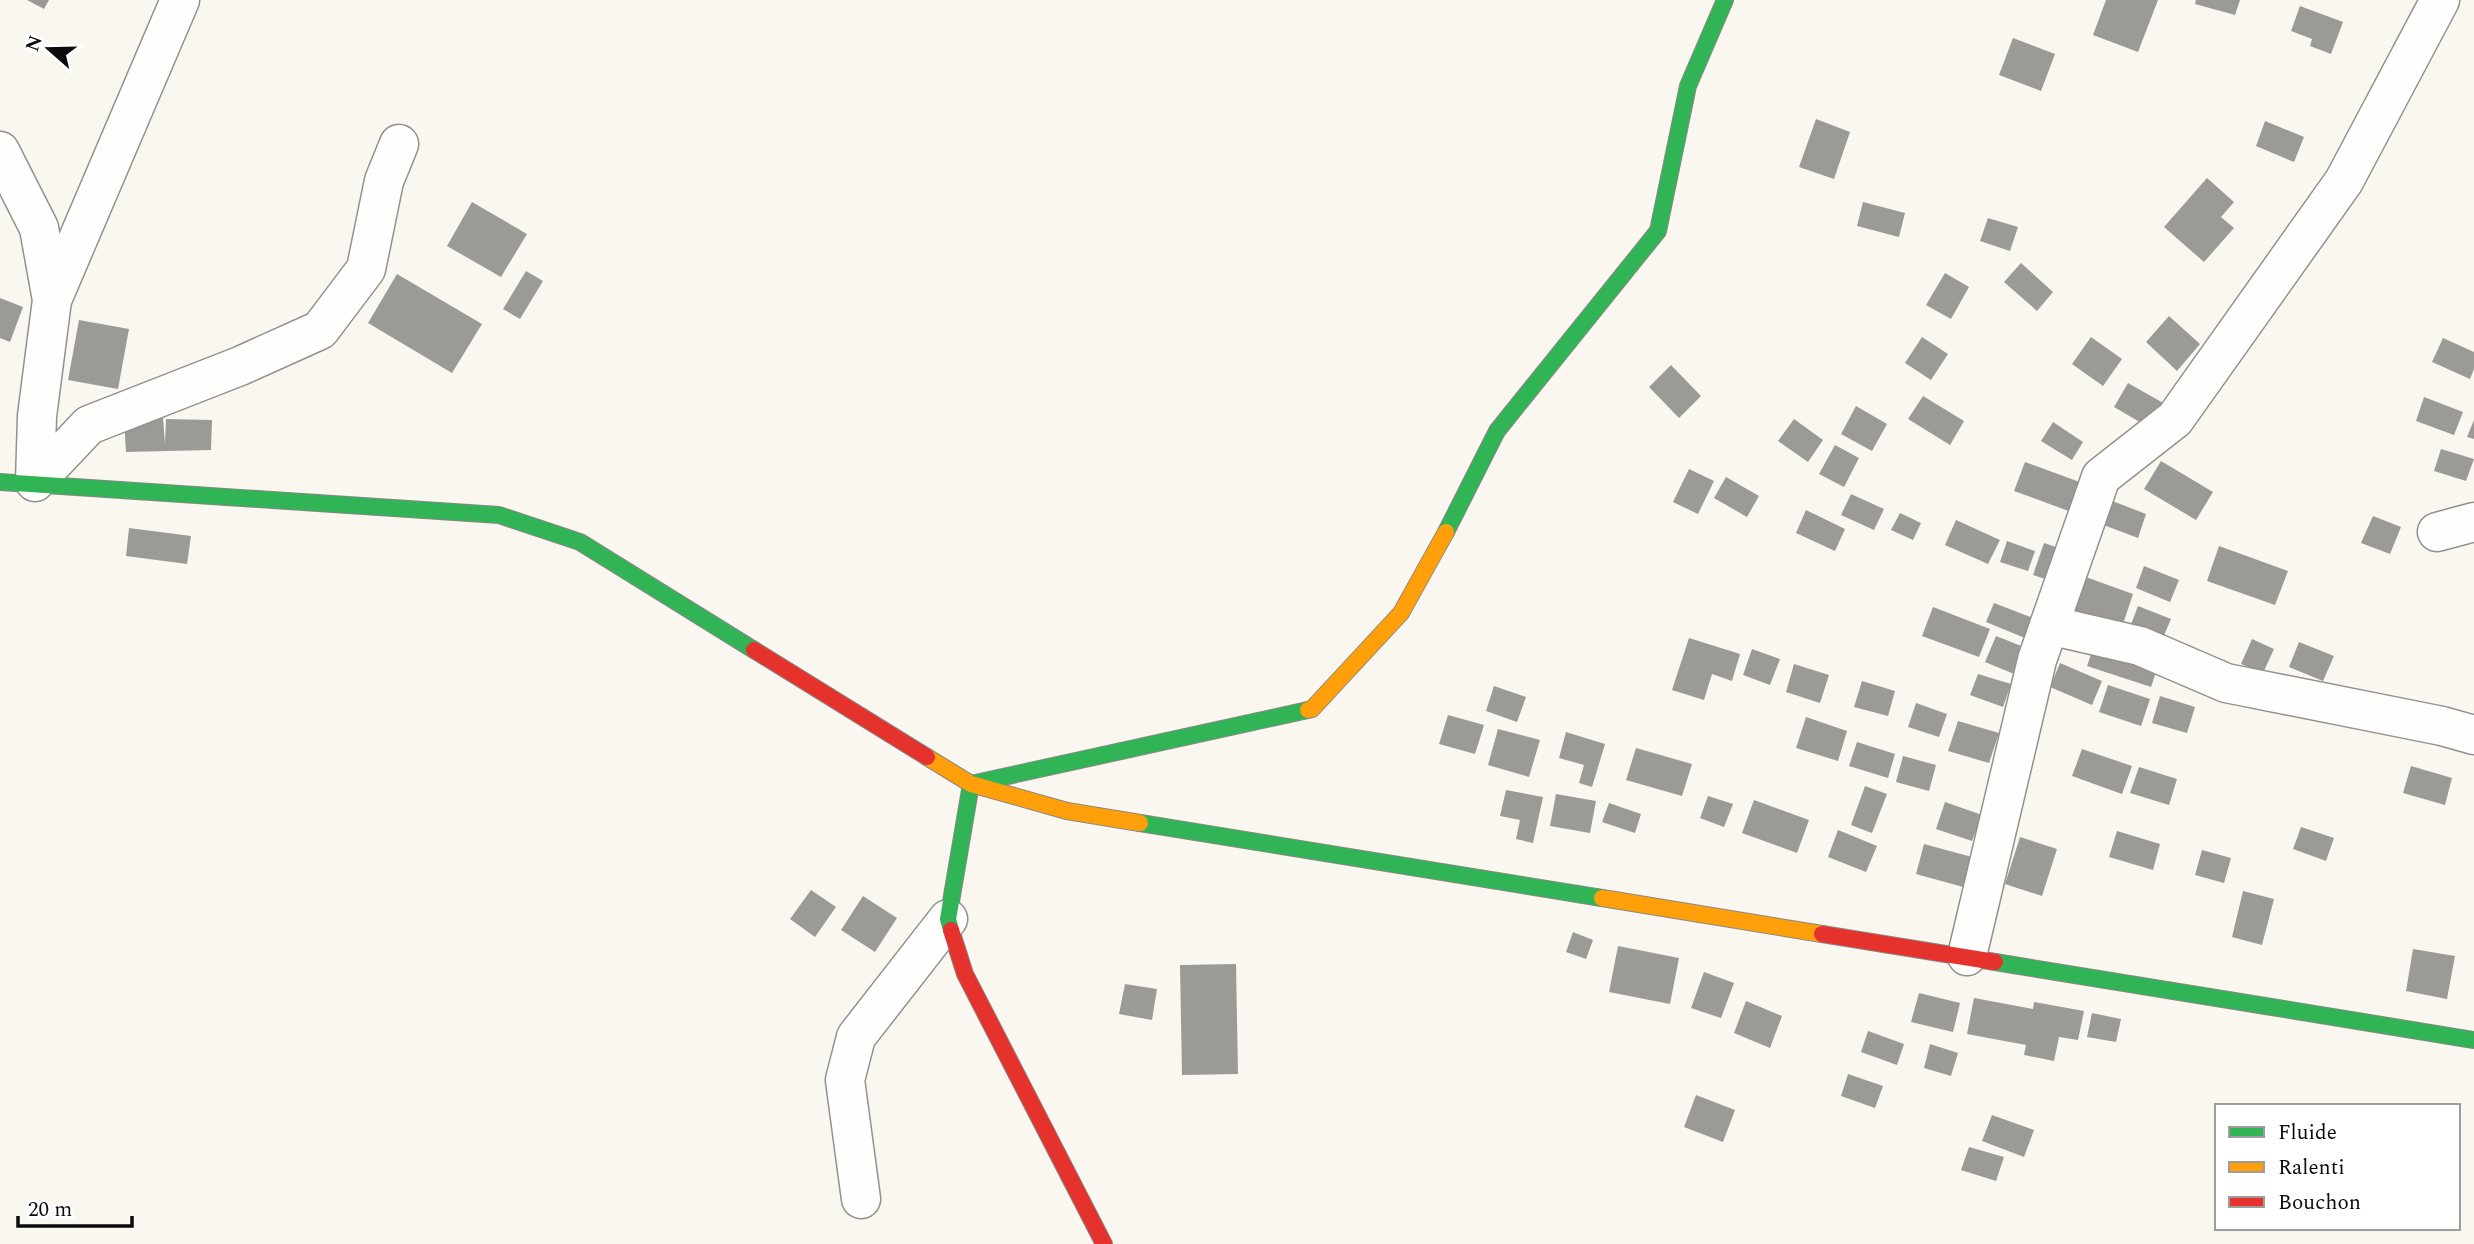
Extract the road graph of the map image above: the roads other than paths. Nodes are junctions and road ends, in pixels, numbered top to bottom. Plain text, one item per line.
1 (180, 0) edge
2 (1725, 0) edge
3 (2440, 0) edge
4 (399, 144) dead end
5 (0, 151) edge
6 (52, 300) junction
7 (18, 482) edge
8 (2474, 522) edge
9 (2437, 532) dead end
10 (2049, 625) junction
11 (2474, 735) edge
12 (971, 784) junction
13 (948, 919) junction
14 (1967, 956) junction
15 (2474, 1040) edge
16 (861, 1199) dead end
17 (1104, 1244) edge

1 - 6 street
2 - 12 main road
3 - 10 street
4 - 7 street
5 - 6 street
6 - 7 street
7 - 12 main road
8 - 9 street
10 - 11 street
10 - 14 street
12 - 13 main road
12 - 14 main road
13 - 16 street
13 - 17 main road
14 - 15 main road

